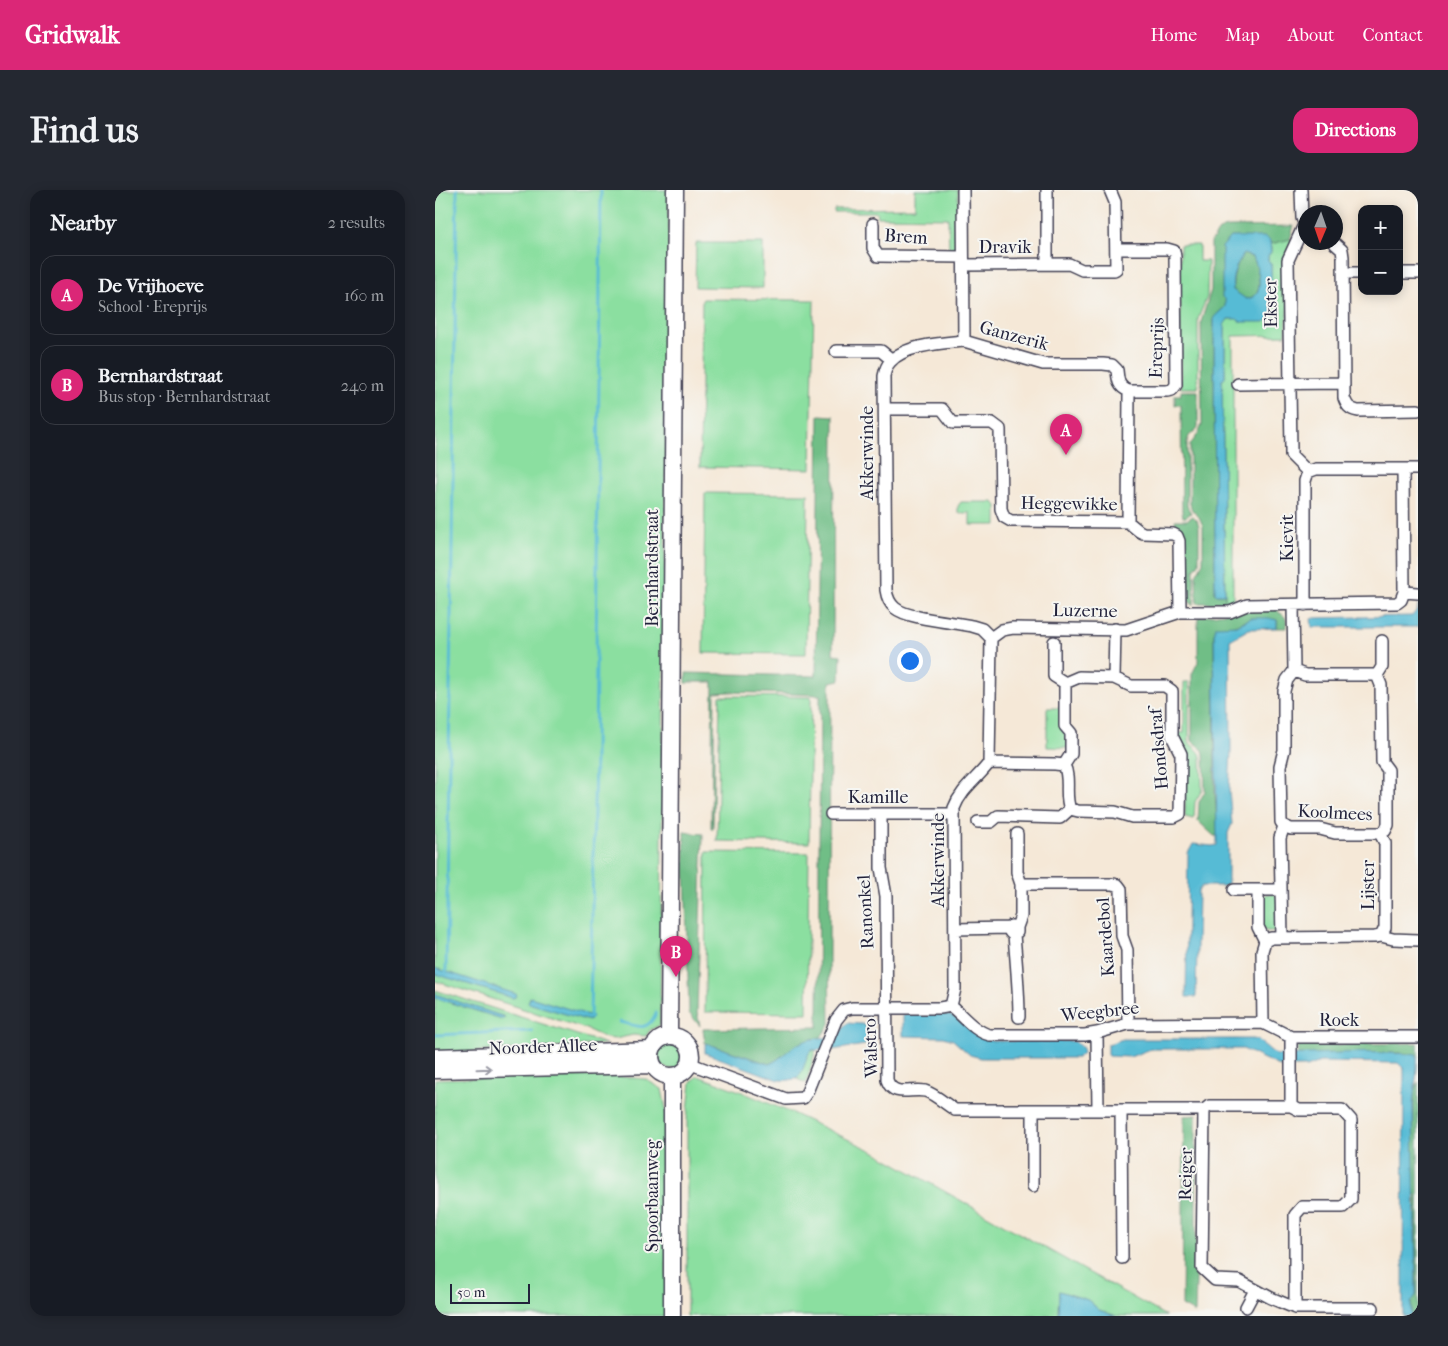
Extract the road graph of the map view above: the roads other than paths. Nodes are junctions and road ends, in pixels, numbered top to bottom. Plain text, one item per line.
1 (675, 190) edge
2 (963, 190) edge
3 (1047, 190) edge
4 (1110, 190) edge
5 (1301, 190) edge
6 (1302, 205) edge
7 (873, 224) dead end
8 (1298, 240) edge
9 (1116, 249) junction
10 (1342, 250) edge
11 (963, 261) junction
12 (1047, 264) junction
13 (1343, 273) junction
14 (1358, 273) edge
15 (1403, 273) edge
16 (1418, 273) edge
17 (964, 341) junction
18 (836, 351) dead end
19 (892, 360) junction
20 (1344, 382) junction
21 (1238, 384) dead end
22 (1290, 384) junction
23 (1129, 392) junction
24 (885, 409) junction
25 (1418, 410) edge
26 (1403, 469) junction
27 (1418, 469) edge
28 (1308, 472) junction
29 (1128, 522) junction
30 (1404, 592) junction
31 (1418, 592) edge
32 (1293, 605) junction
33 (1305, 605) junction
34 (1179, 612) junction
35 (1115, 629) junction
36 (991, 638) junction
37 (1381, 641) dead end
38 (1054, 642) dead end
39 (1294, 671) junction
40 (1377, 675) junction
41 (1115, 678) junction
42 (1065, 684) junction
43 (989, 763) junction
44 (1064, 765) junction
45 (1070, 809) junction
46 (831, 814) dead end
47 (881, 814) junction
48 (954, 814) junction
49 (979, 822) dead end
50 (1284, 826) junction
51 (1017, 834) dead end
52 (1380, 834) junction
53 (1021, 884) junction
54 (1234, 890) dead end
55 (1258, 890) junction
56 (1281, 890) junction
57 (955, 929) junction
58 (1013, 930) junction
59 (1381, 936) junction
60 (1283, 938) junction
61 (1265, 940) junction
62 (1418, 940) edge
63 (951, 1006) junction
64 (887, 1008) junction
65 (1019, 1017) dead end
66 (1128, 1024) junction
67 (1263, 1024) junction
68 (1097, 1033) junction
69 (669, 1036) junction
70 (1418, 1037) edge
71 (1291, 1038) junction
72 (435, 1056) edge
73 (652, 1058) junction
74 (691, 1064) junction
75 (435, 1070) edge
76 (673, 1077) junction
77 (1291, 1106) junction
78 (1033, 1110) junction
79 (1098, 1110) junction
80 (1121, 1110) junction
81 (1204, 1110) junction
82 (1033, 1186) dead end
83 (1122, 1258) dead end
84 (1255, 1290) junction
85 (1246, 1307) dead end
86 (1295, 1308) junction
87 (1373, 1308) dead end
88 (672, 1316) edge

1 - 69 street, Bernhardstraat
2 - 11 street
3 - 12 street, Dravik
4 - 9 street, Dravik
5 - 6 street, Ekster
7 - 11 street, Brem
8 - 22 street, Ekster
9 - 12 street, Dravik
9 - 23 street, Ereprijs
10 - 13 street
11 - 12 street, Dravik
11 - 17 street
13 - 14 street
13 - 20 street
15 - 16 street
17 - 19 street
17 - 23 street, Ganzerik
18 - 19 street
19 - 24 street, Akkerwinde
20 - 22 street
20 - 25 street
21 - 22 street
22 - 28 street
23 - 29 street, Ereprijs
24 - 29 street, Heggewikke
24 - 36 street, Akkerwinde
26 - 27 street
26 - 28 street
26 - 30 street
28 - 33 street, Kievit
29 - 34 street, Heggewikke
30 - 31 street
30 - 33 street
32 - 33 street
32 - 34 street
32 - 39 street, Koolmees
34 - 35 street, Luzerne
35 - 36 street, Luzerne
35 - 41 street
36 - 43 street
37 - 40 street, Koolmees
38 - 42 street
39 - 40 street
39 - 50 street, Koolmees
40 - 52 street, Koolmees
41 - 42 street, Hondsdraf
41 - 45 street, Hondsdraf
42 - 44 street
43 - 44 street
43 - 48 street, Akkerwinde
44 - 45 street
45 - 49 street, Hondsdraf
46 - 47 street, Kamille
47 - 48 street, Kamille
47 - 64 street, Ranonkel
48 - 57 street, Akkerwinde
50 - 52 street, Koolmees
50 - 56 street
51 - 53 street
52 - 59 street, Lijster
53 - 58 street
53 - 66 street, Kaardebol
54 - 55 street
55 - 56 street
55 - 61 street
56 - 60 street
57 - 58 street
57 - 63 street, Akkerwinde
58 - 65 street
59 - 60 street, Lijster
59 - 62 street, Lijster
60 - 61 street, Lijster
61 - 67 street
63 - 64 street
63 - 68 street, Weegbree
64 - 74 street
64 - 78 street, Walstro
66 - 67 street, Weegbree
66 - 68 street, Weegbree
67 - 71 street, Roek
68 - 79 street
69 - 73 street
69 - 74 street
70 - 71 street, Roek
71 - 77 street
72 - 73 street, Noorder Allee
75 -> 73 street, Noorder Allee
73 - 76 street
74 - 76 street
76 - 88 street, Spoorbaanweg
77 - 81 street
77 - 86 street
78 - 79 street, Walstro
78 - 82 street
79 - 80 street, Walstro
80 - 81 street, Walstro
80 - 83 street
81 - 84 street, Reiger
84 - 85 street
84 - 86 street, Reiger
86 - 87 street, Reiger

